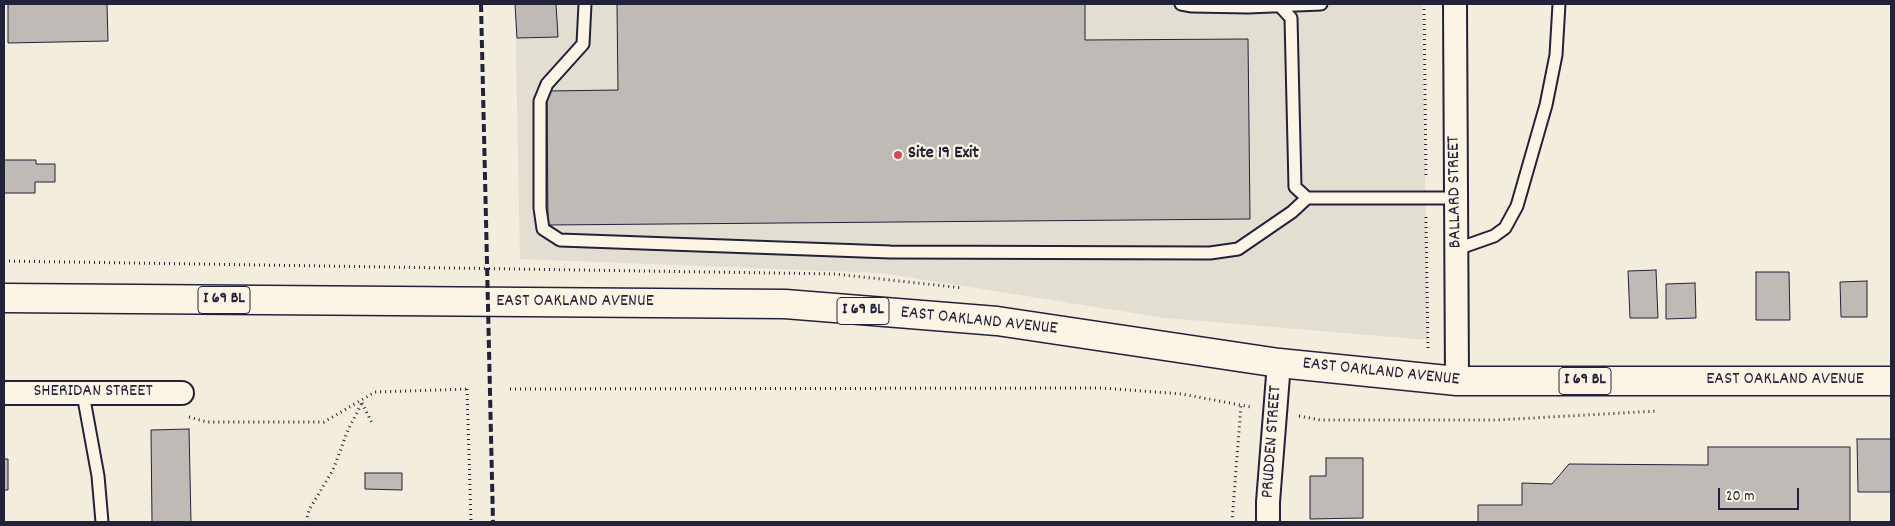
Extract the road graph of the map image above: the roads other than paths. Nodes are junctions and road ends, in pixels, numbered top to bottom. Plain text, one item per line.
1 (585, 4) edge
2 (1181, 4) edge
3 (1321, 4) edge
4 (1455, 4) edge
5 (1559, 4) edge
6 (1279, 5) junction
7 (1307, 198) junction
8 (1456, 198) junction
9 (1457, 249) junction
10 (4, 298) edge
11 (1279, 363) junction
12 (1457, 381) junction
13 (1891, 381) edge
14 (4, 393) edge
15 (182, 393) dead end
16 (83, 394) junction
17 (102, 522) edge
18 (1268, 522) edge

1 - 7 lane
2 - 6 lane
3 - 6 lane
4 - 8 street, BALLARD STREET
5 - 9 lane
6 - 7 lane
7 - 8 lane
8 - 9 street, BALLARD STREET
9 - 12 street, BALLARD STREET
10 - 11 main road, EAST OAKLAND AVENUE / I 69 BL
11 - 12 main road, EAST OAKLAND AVENUE / I 69 BL
11 - 18 street, PRUDDEN STREET
12 - 13 main road, EAST OAKLAND AVENUE / I 69 BL
14 - 16 street, SHERIDAN STREET
15 - 16 street, SHERIDAN STREET
16 - 17 lane

